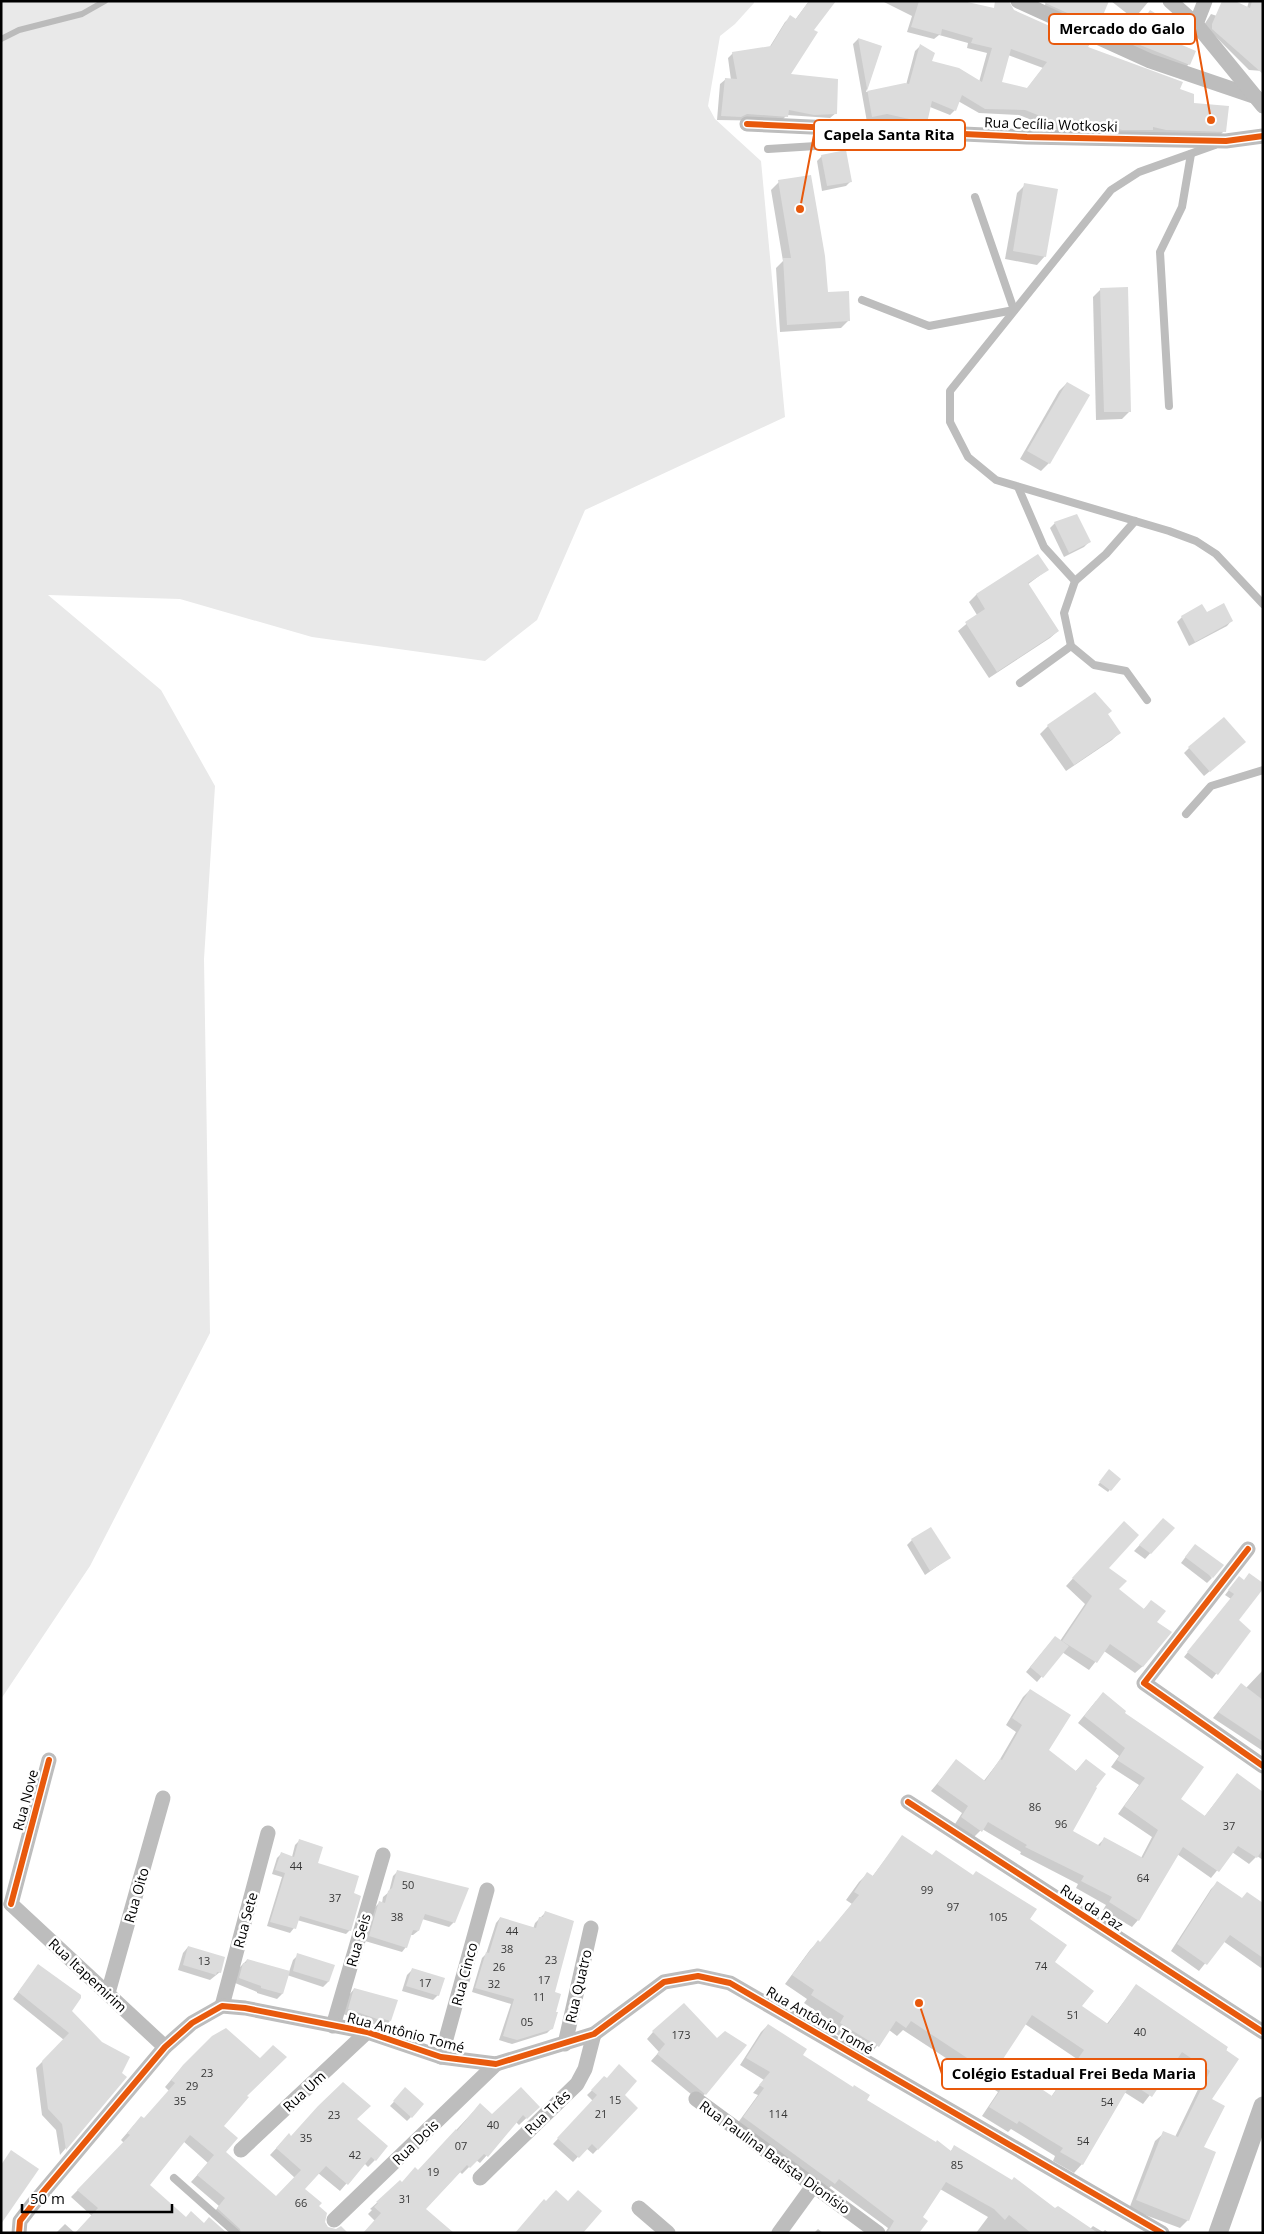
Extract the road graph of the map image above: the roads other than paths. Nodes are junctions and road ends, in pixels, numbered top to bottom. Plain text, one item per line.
1 (1018, 1) edge
2 (1170, 1) edge
3 (1205, 1) edge
4 (1196, 24) junction
5 (1259, 102) edge
6 (747, 124) dead end
7 (843, 128) junction
8 (1263, 136) edge
9 (1226, 141) junction
10 (768, 148) dead end
11 (1191, 154) junction
12 (975, 197) dead end
13 (862, 300) dead end
14 (1014, 310) junction
15 (1169, 406) dead end
16 (1018, 487) junction
17 (1135, 522) junction
18 (1075, 581) junction
19 (1263, 604) edge
20 (1071, 646) junction
21 (1020, 683) dead end
22 (1147, 700) dead end
23 (1263, 770) edge
24 (1186, 814) dead end
25 (1248, 1549) dead end
26 (49, 1760) dead end
27 (1263, 1766) edge
28 (163, 1798) dead end
29 (908, 1802) dead end
30 (268, 1833) dead end
31 (382, 1855) dead end
32 (487, 1890) dead end
33 (6, 1909) edge
34 (591, 1928) dead end
35 (108, 1993) junction
36 (222, 2006) junction
37 (333, 2026) junction
38 (367, 2032) junction
39 (1263, 2032) edge
40 (594, 2034) junction
41 (565, 2044) junction
42 (165, 2047) junction
43 (442, 2057) junction
44 (496, 2064) junction
45 (696, 2099) dead end
46 (1263, 2106) edge
47 (242, 2150) dead end
48 (174, 2178) dead end
49 (480, 2178) dead end
50 (813, 2186) junction
51 (639, 2208) dead end
52 (334, 2220) dead end
53 (19, 2233) edge
54 (236, 2233) edge
55 (668, 2233) edge
56 (779, 2233) edge
57 (878, 2233) edge
58 (1162, 2233) edge
59 (1218, 2233) edge

1 - 5 street
2 - 4 street
3 - 4 street
4 - 5 street
6 - 7 street, Rua Cecília Wotkoski
7 - 9 street, Rua Cecília Wotkoski
7 - 10 lane
8 - 9 street, Rua Cecília Wotkoski
9 - 11 lane
11 - 14 lane
11 - 15 lane
12 - 14 lane
13 - 14 lane
14 - 16 lane
16 - 17 lane
16 - 18 lane
17 - 18 lane
17 - 19 lane
18 - 20 lane
20 - 21 lane
20 - 22 lane
23 - 24 lane
25 - 27 street
26 - 33 street, Rua Nove
28 - 35 street, Rua Oito
29 - 39 street, Rua da Paz
30 - 36 street, Rua Sete
31 - 37 street, Rua Seis
32 - 43 street, Rua Cinco
33 - 35 street, Rua Itapemirim
34 - 41 street, Rua Quatro
35 - 42 street, Rua Itapemirim
36 - 37 street, Rua Antônio Tomé
36 - 42 street
37 - 38 street, Rua Antônio Tomé
38 - 43 street, Rua Antônio Tomé
38 - 47 street, Rua Um
40 - 41 street, Rua Antônio Tomé
40 - 49 street, Rua Três
40 - 58 street, Rua Antônio Tomé
41 - 44 street, Rua Antônio Tomé
42 - 53 street
43 - 44 street, Rua Antônio Tomé
44 - 52 street, Rua Dois
45 - 50 street, Rua Paulina Batista Dionísio
46 - 59 street
48 - 54 lane
50 - 56 street
50 - 57 street, Rua Paulina Batista Dionísio
51 - 55 street

